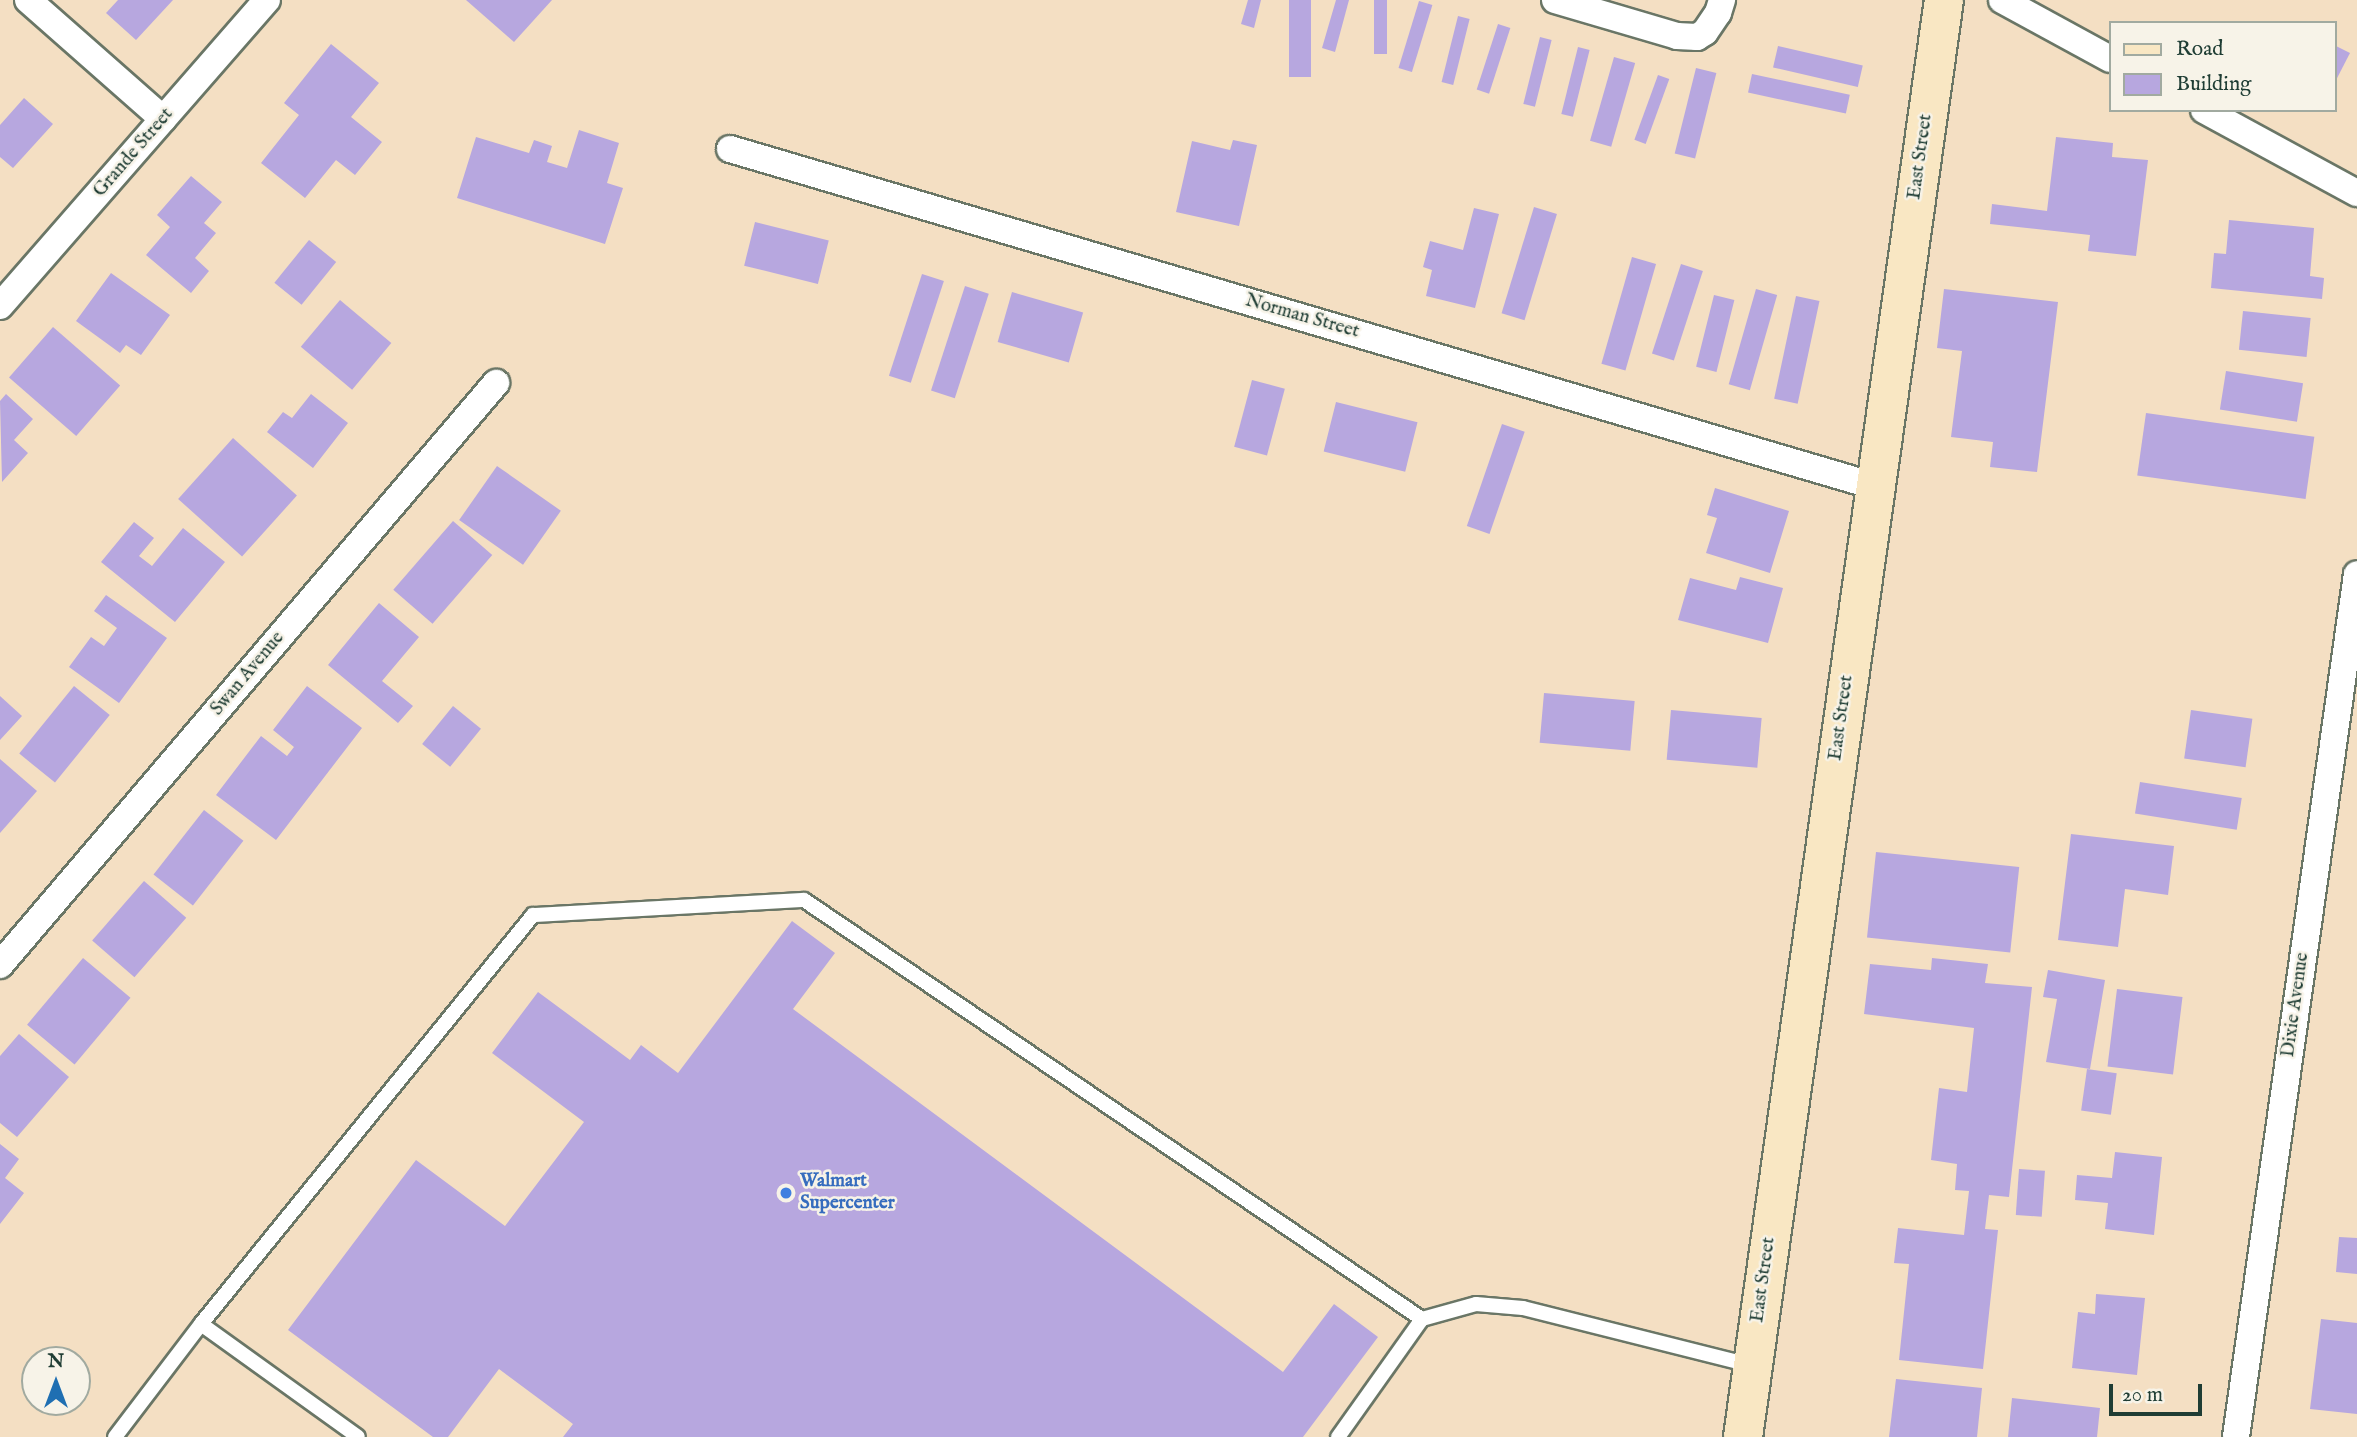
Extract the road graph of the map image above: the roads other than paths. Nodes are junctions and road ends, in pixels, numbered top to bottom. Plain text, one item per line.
1 (28, 0) edge
2 (267, 0) edge
3 (1555, 0) edge
4 (1722, 0) edge
5 (1944, 0) edge
6 (2002, 0) edge
7 (2108, 58) edge
8 (2208, 112) edge
9 (163, 120) junction
10 (730, 149) dead end
11 (2357, 194) edge
12 (0, 306) edge
13 (496, 383) dead end
14 (1874, 486) junction
15 (2357, 574) edge
16 (0, 965) edge
17 (1422, 1319) junction
18 (201, 1324) junction
19 (1753, 1365) junction
20 (115, 1437) edge
21 (358, 1437) edge
22 (1338, 1437) edge
23 (1743, 1437) edge
24 (2236, 1437) edge

1 - 9 street
2 - 9 street, Grande Street
3 - 4 street
5 - 14 street, East Street
6 - 7 street
8 - 11 street
9 - 12 street, Grande Street
10 - 14 street, Norman Street
13 - 16 street, Swan Avenue
14 - 19 street, East Street
15 - 24 street, Dixie Avenue
17 - 18 lane
17 - 19 lane
17 - 22 lane
18 - 20 lane
18 - 21 lane
19 - 23 street, East Street

